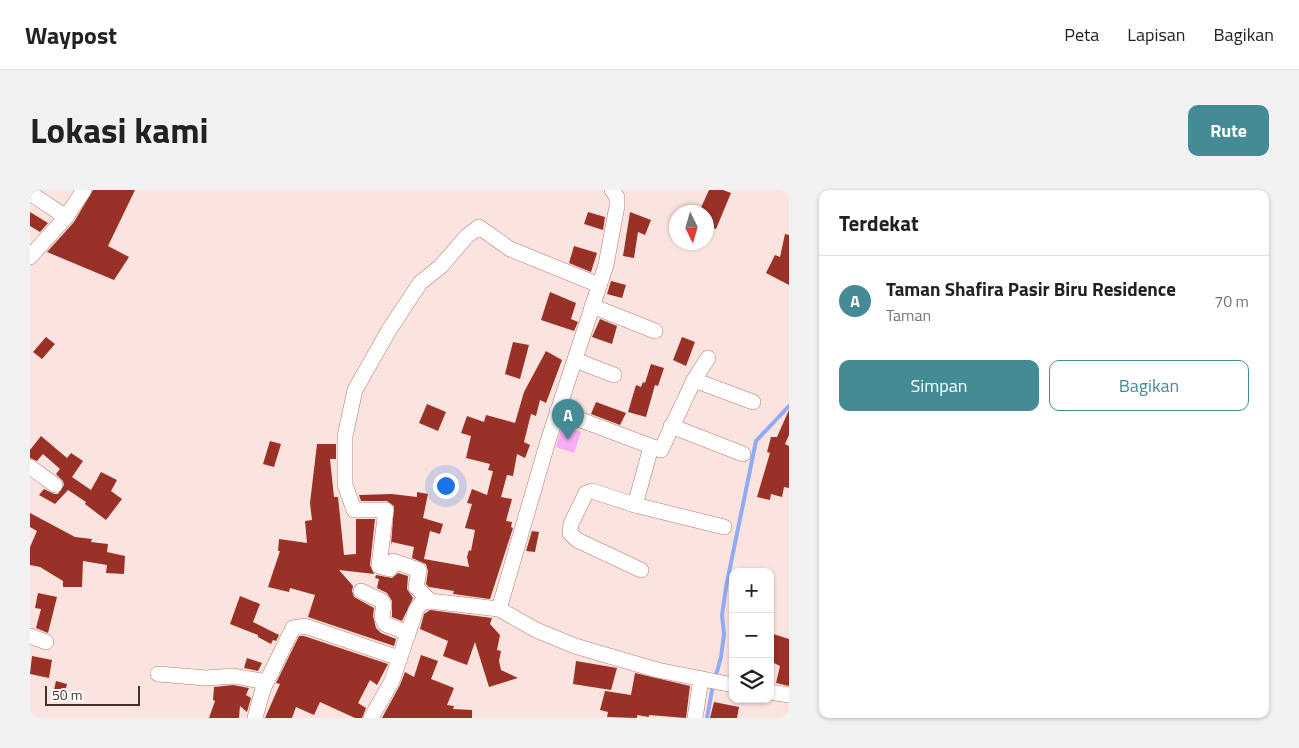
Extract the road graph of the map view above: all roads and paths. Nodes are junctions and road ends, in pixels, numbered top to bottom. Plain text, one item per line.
1 (84, 190) edge
2 (617, 192) edge
3 (30, 193) edge
4 (66, 217) junction
5 (30, 256) edge
6 (599, 286) junction
7 (592, 306) junction
8 (655, 331) dead end
9 (708, 358) dead end
10 (575, 360) junction
11 (614, 375) dead end
12 (694, 380) junction
13 (752, 402) dead end
14 (557, 411) junction
15 (671, 426) junction
16 (651, 447) junction
17 (743, 454) dead end
18 (31, 469) edge
19 (55, 485) dead end
20 (635, 505) junction
21 (724, 527) dead end
22 (641, 570) dead end
23 (361, 591) dead end
24 (430, 601) junction
25 (499, 609) junction
26 (408, 633) junction
27 (30, 636) edge
28 (46, 642) dead end
29 (399, 658) junction
30 (158, 674) dead end
31 (703, 680) junction
32 (266, 682) junction
33 (729, 685) edge
34 (774, 693) edge
35 (789, 695) edge
36 (255, 718) edge
37 (371, 718) edge
38 (696, 718) edge

1 - 4 street
2 - 6 street
3 - 4 street
4 - 5 street
6 - 7 street
6 - 24 street
7 - 8 street
7 - 10 street
9 - 12 street
10 - 11 street
10 - 14 street
12 - 13 street
12 - 15 street
14 - 16 street
14 - 25 street
15 - 16 street
15 - 17 street
16 - 20 street
18 - 19 street
20 - 21 street
20 - 22 street
23 - 26 street
24 - 25 street
24 - 26 street
25 - 31 street
26 - 29 street
27 - 28 street
29 - 32 street
29 - 37 street
30 - 32 street
31 - 33 street
31 - 38 street
32 - 36 street
34 - 35 street

